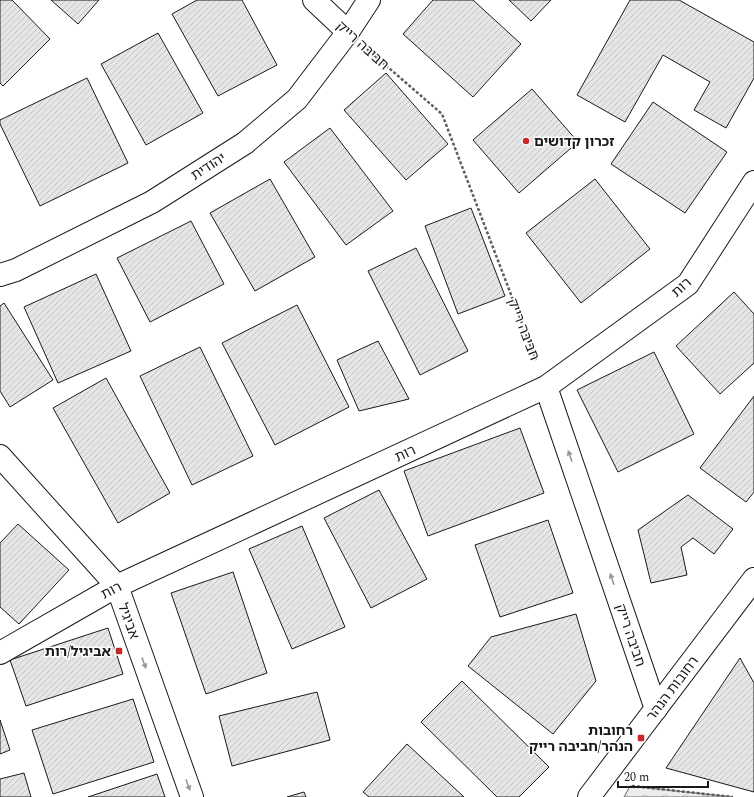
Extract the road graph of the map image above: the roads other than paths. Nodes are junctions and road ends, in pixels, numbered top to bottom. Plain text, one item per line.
1 (314, 0) edge
2 (369, 0) edge
3 (348, 32) junction
4 (754, 182) edge
5 (0, 275) edge
6 (546, 387) junction
7 (0, 456) edge
8 (754, 579) edge
9 (117, 586) junction
10 (0, 653) edge
11 (656, 709) junction
12 (192, 797) edge
13 (589, 797) edge

1 - 3 street, חביבה רייק
2 - 3 street, יהודית
3 - 5 street, יהודית
4 - 6 street, רות
6 - 9 street, רות
11 -> 6 street, חביבה רייק
7 - 9 street, אביגיל
8 - 11 street, רחובות הנהר
9 - 10 street, רות
9 -> 12 street, אביגיל
11 - 13 street, רחובות הנהר

